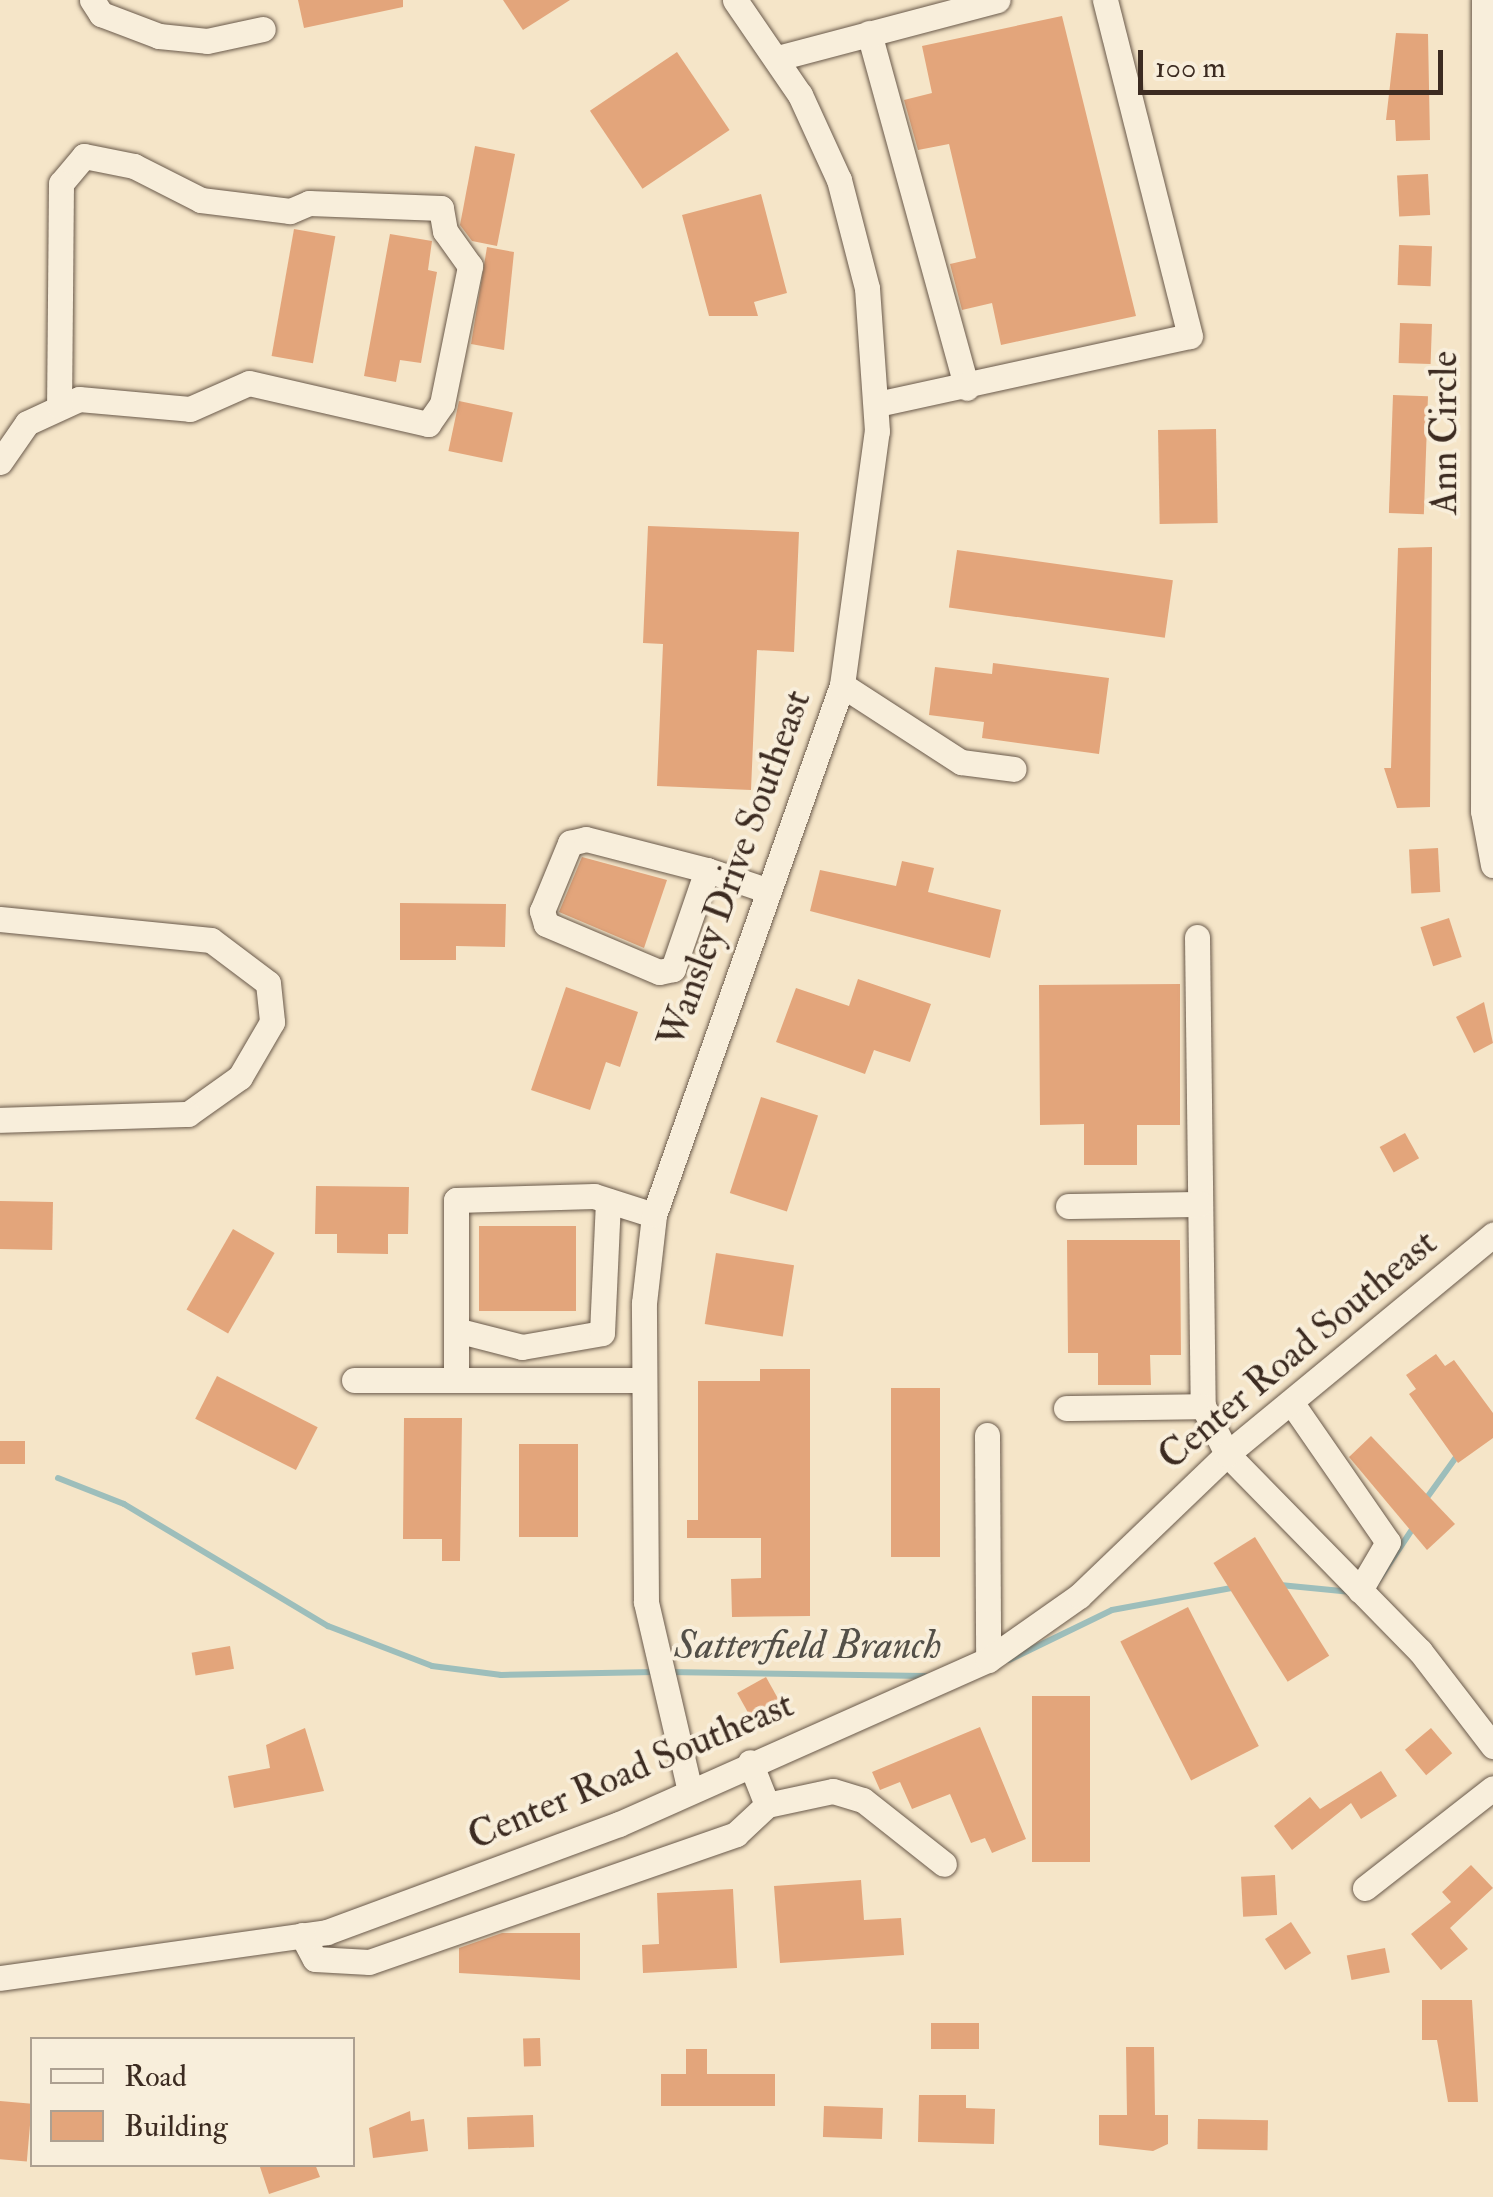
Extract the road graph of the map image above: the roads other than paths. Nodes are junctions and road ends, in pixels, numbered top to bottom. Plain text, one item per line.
1 (92, 0) edge
2 (734, 0) edge
3 (997, 0) edge
4 (1105, 0) edge
5 (1484, 0) edge
6 (263, 28) dead end
7 (869, 33) junction
8 (778, 58) junction
9 (967, 388) junction
10 (877, 404) junction
11 (59, 406) junction
12 (0, 462) edge
13 (842, 685) junction
14 (1014, 770) dead end
15 (1493, 864) edge
16 (707, 870) junction
17 (769, 891) junction
18 (0, 919) edge
19 (1196, 937) dead end
20 (0, 1120) edge
21 (608, 1201) junction
22 (1200, 1204) junction
23 (1068, 1206) dead end
24 (654, 1216) junction
25 (1493, 1235) edge
26 (456, 1330) junction
27 (354, 1380) dead end
28 (456, 1380) junction
29 (644, 1380) junction
30 (1291, 1402) junction
31 (1203, 1406) junction
32 (1066, 1408) dead end
33 (987, 1436) dead end
34 (1227, 1454) junction
35 (1360, 1590) junction
36 (988, 1660) junction
37 (1493, 1746) edge
38 (750, 1762) junction
39 (689, 1788) junction
40 (1493, 1788) edge
41 (766, 1805) junction
42 (944, 1864) dead end
43 (1365, 1888) dead end
44 (302, 1935) junction
45 (0, 1978) edge

1 - 6 street
2 - 8 street, Wansley Drive Southeast
3 - 7 street
4 - 9 street
5 - 15 street, Ann Circle
7 - 8 street
7 - 9 street
8 - 10 street, Wansley Drive Southeast
9 - 10 street
10 - 13 street, Wansley Drive Southeast
11 - 11 street
11 - 12 street
13 - 14 street
13 - 17 street, Wansley Drive Southeast
16 - 16 street
16 - 17 street
17 - 24 street, Wansley Drive Southeast
18 - 20 street
19 - 22 street
21 - 24 street
21 - 26 street
21 - 26 street
22 - 23 street
22 - 31 street
24 - 29 street, Wansley Drive Southeast
25 - 30 street, Center Road Southeast
26 - 28 street
27 - 28 street
28 - 29 street
29 - 39 street, Wansley Drive Southeast
30 - 34 street, Center Road Southeast
30 - 35 street
31 - 32 street
31 - 34 street
33 - 36 street
34 - 35 street
34 - 36 street, Center Road Southeast
35 - 37 street
36 - 38 street, Center Road Southeast
38 - 39 street, Center Road Southeast
38 - 41 street
39 - 44 street, Center Road Southeast
40 - 43 street
41 - 42 street
41 - 44 street
44 - 45 street, Center Road Southeast

